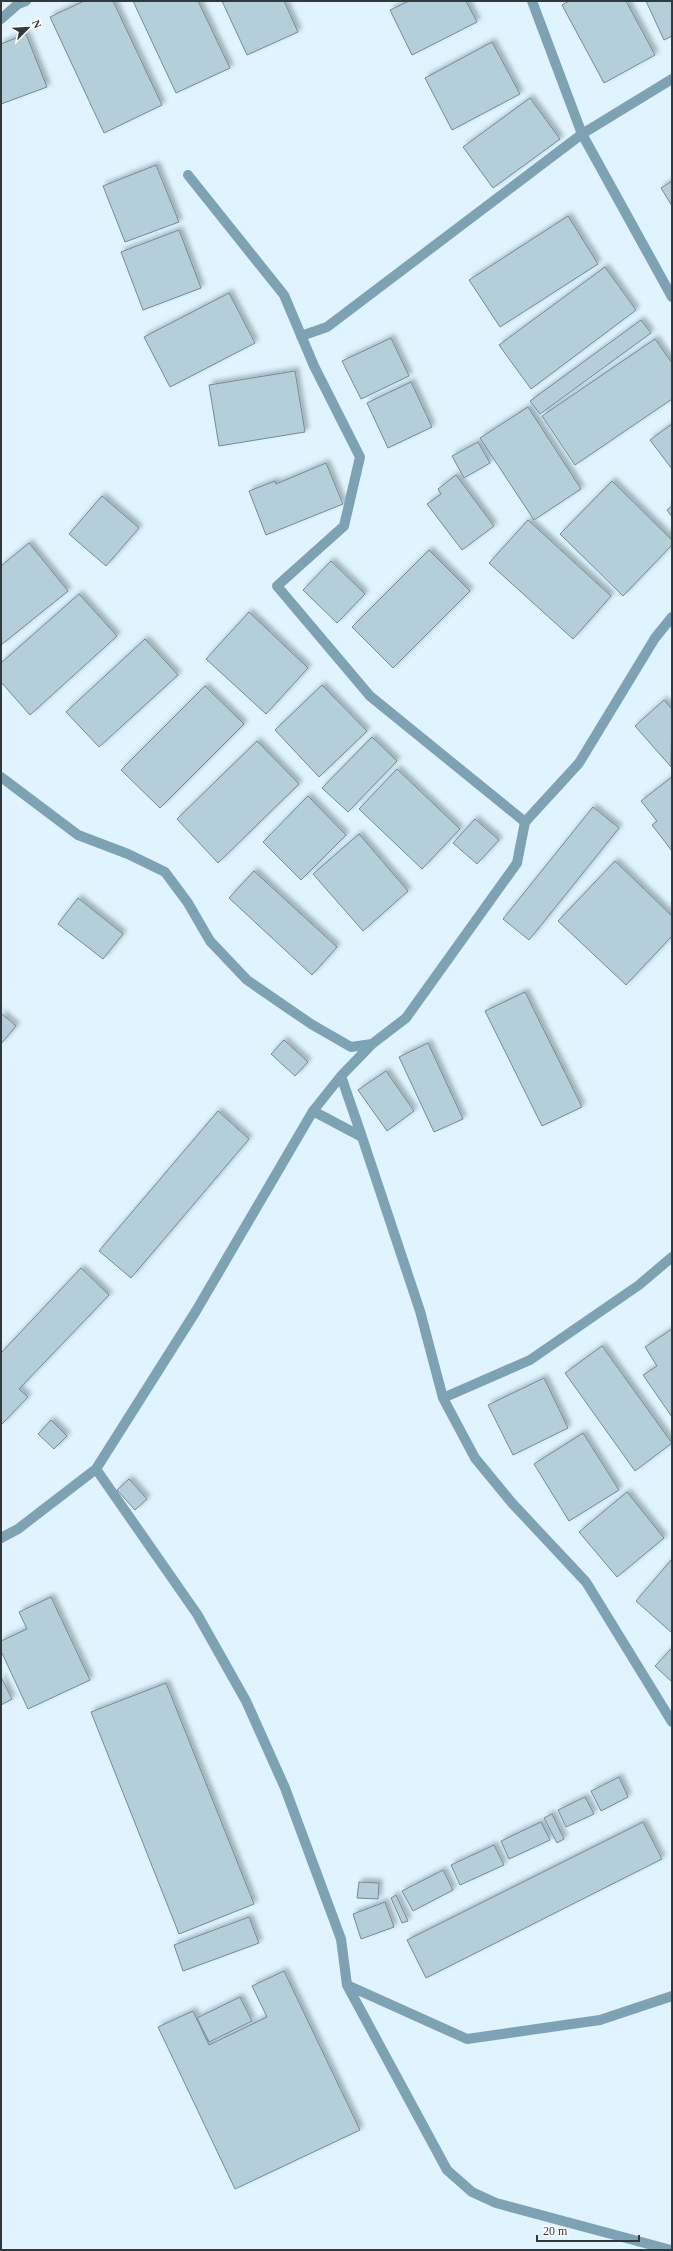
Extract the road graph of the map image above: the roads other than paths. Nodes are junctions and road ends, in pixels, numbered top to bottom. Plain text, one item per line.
1 (532, 1) edge
2 (20, 2) edge
3 (1, 19) edge
4 (672, 78) edge
5 (582, 134) junction
6 (188, 175) dead end
7 (672, 297) edge
8 (302, 336) junction
9 (672, 617) edge
10 (1, 777) edge
11 (525, 822) junction
12 (372, 1044) junction
13 (341, 1076) junction
14 (313, 1111) junction
15 (362, 1137) junction
16 (672, 1257) edge
17 (443, 1398) junction
18 (96, 1469) junction
19 (1, 1538) edge
20 (672, 1722) edge
21 (347, 1985) junction
22 (672, 1996) edge
23 (671, 2250) edge

1 - 5 street
2 - 3 street
4 - 5 street
5 - 7 street
5 - 8 street
6 - 8 street
8 - 11 street
9 - 11 street
10 - 12 street
11 - 12 street
12 - 13 street
13 - 14 street
13 - 15 street
14 - 15 street
14 - 18 street
15 - 17 street
16 - 17 street
17 - 20 street
18 - 19 street
18 - 21 street
21 - 22 street
21 - 23 street

